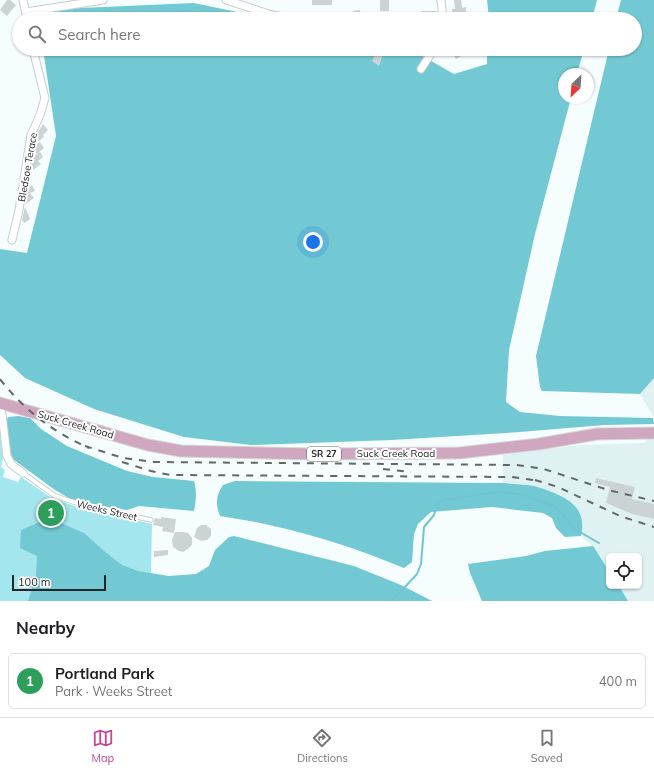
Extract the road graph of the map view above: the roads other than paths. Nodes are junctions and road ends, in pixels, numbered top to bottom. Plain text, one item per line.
1 (23, 0) edge
2 (103, 0) edge
3 (226, 0) edge
4 (441, 0) edge
5 (26, 12) edge
6 (42, 12) edge
7 (263, 12) edge
8 (442, 12) edge
9 (35, 56) edge
10 (429, 56) edge
11 (421, 69) dead end
12 (12, 240) dead end
13 (0, 403) edge
14 (0, 409) edge
15 (654, 433) edge
16 (23, 473) joint
17 (151, 520) dead end

1 - 5 street
2 - 6 street
3 - 7 street
4 - 8 street
9 - 12 street, Bledsoe Terace
10 - 11 street
13 - 15 main road, Suck Creek Road / SR 27
14 - 16 street, Weeks Street
16 - 17 lane, Weeks Street

